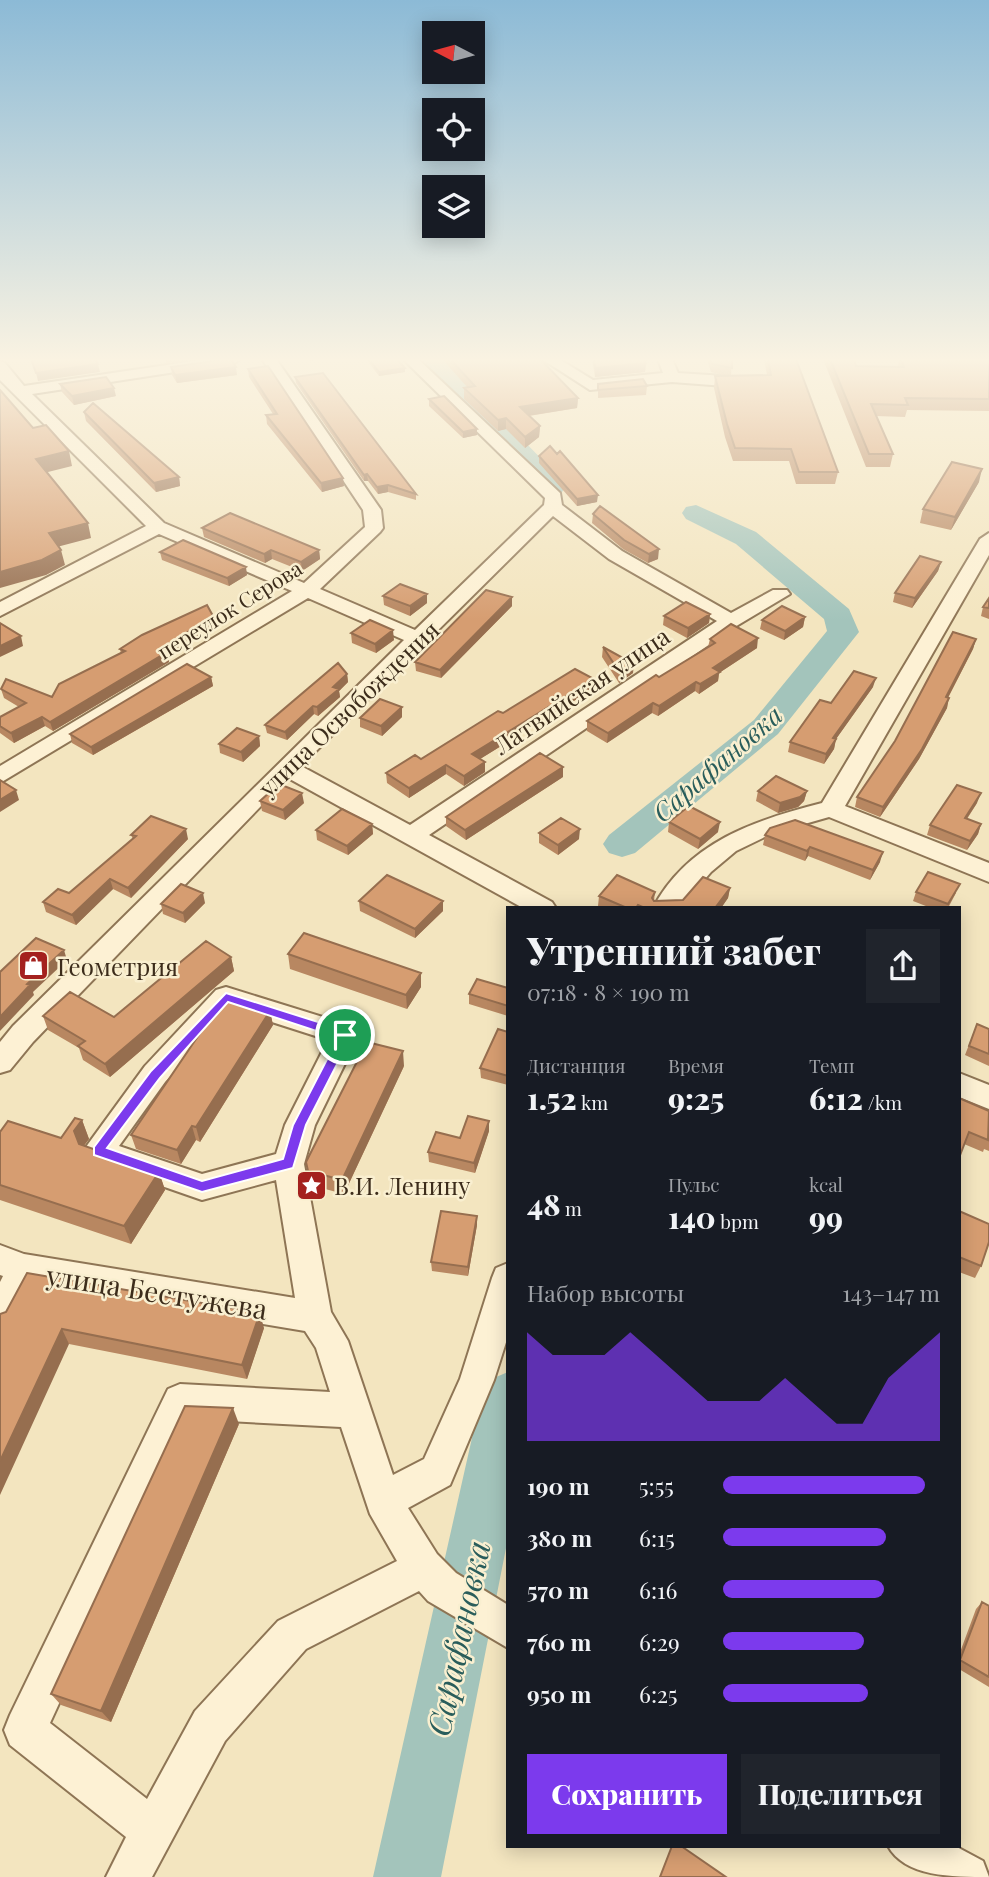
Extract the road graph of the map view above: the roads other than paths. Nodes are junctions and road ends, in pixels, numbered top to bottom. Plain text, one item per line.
1 (78, 447) edge
2 (329, 447) edge
3 (501, 447) edge
4 (553, 506) junction
5 (158, 527) junction
6 (989, 539) edge
7 (308, 590) junction
8 (780, 594) dead end
9 (0, 610) edge
10 (731, 621) junction
11 (419, 639) junction
12 (286, 767) junction
13 (0, 776) edge
14 (831, 809) junction
15 (413, 834) junction
16 (989, 873) edge
17 (539, 906) edge
18 (668, 906) edge
19 (0, 1062) edge
20 (961, 1086) edge
21 (989, 1097) edge
22 (289, 1164) junction
23 (12, 1264) edge
24 (506, 1285) edge
25 (0, 1315) edge
26 (315, 1317) junction
27 (353, 1410) junction
28 (383, 1501) junction
29 (433, 1578) junction
30 (506, 1627) edge
31 (153, 1832) junction
32 (914, 1848) edge
33 (128, 1877) edge
34 (967, 1877) edge

1 - 5 street
2 - 7 street, переулок Серова
3 - 4 street
4 - 10 street
4 - 11 street, улица Освобождения
5 - 7 street
5 - 9 street
6 - 14 street
7 - 11 street
7 - 13 street, переулок Серова
8 - 10 street, Латвийская улица
10 - 15 street, Латвийская улица
11 - 12 street, улица Освобождения
12 - 15 street
12 - 19 street, улица Освобождения
14 - 16 street
14 - 18 street
15 - 17 street
20 - 21 street
22 - 22 street
22 - 26 street
23 - 25 street
23 - 26 street, улица Бестужева
24 - 28 street
26 - 27 street
27 - 28 street
27 - 31 street
28 - 29 street
29 - 30 street
29 - 31 street
31 - 33 street
32 - 34 street

